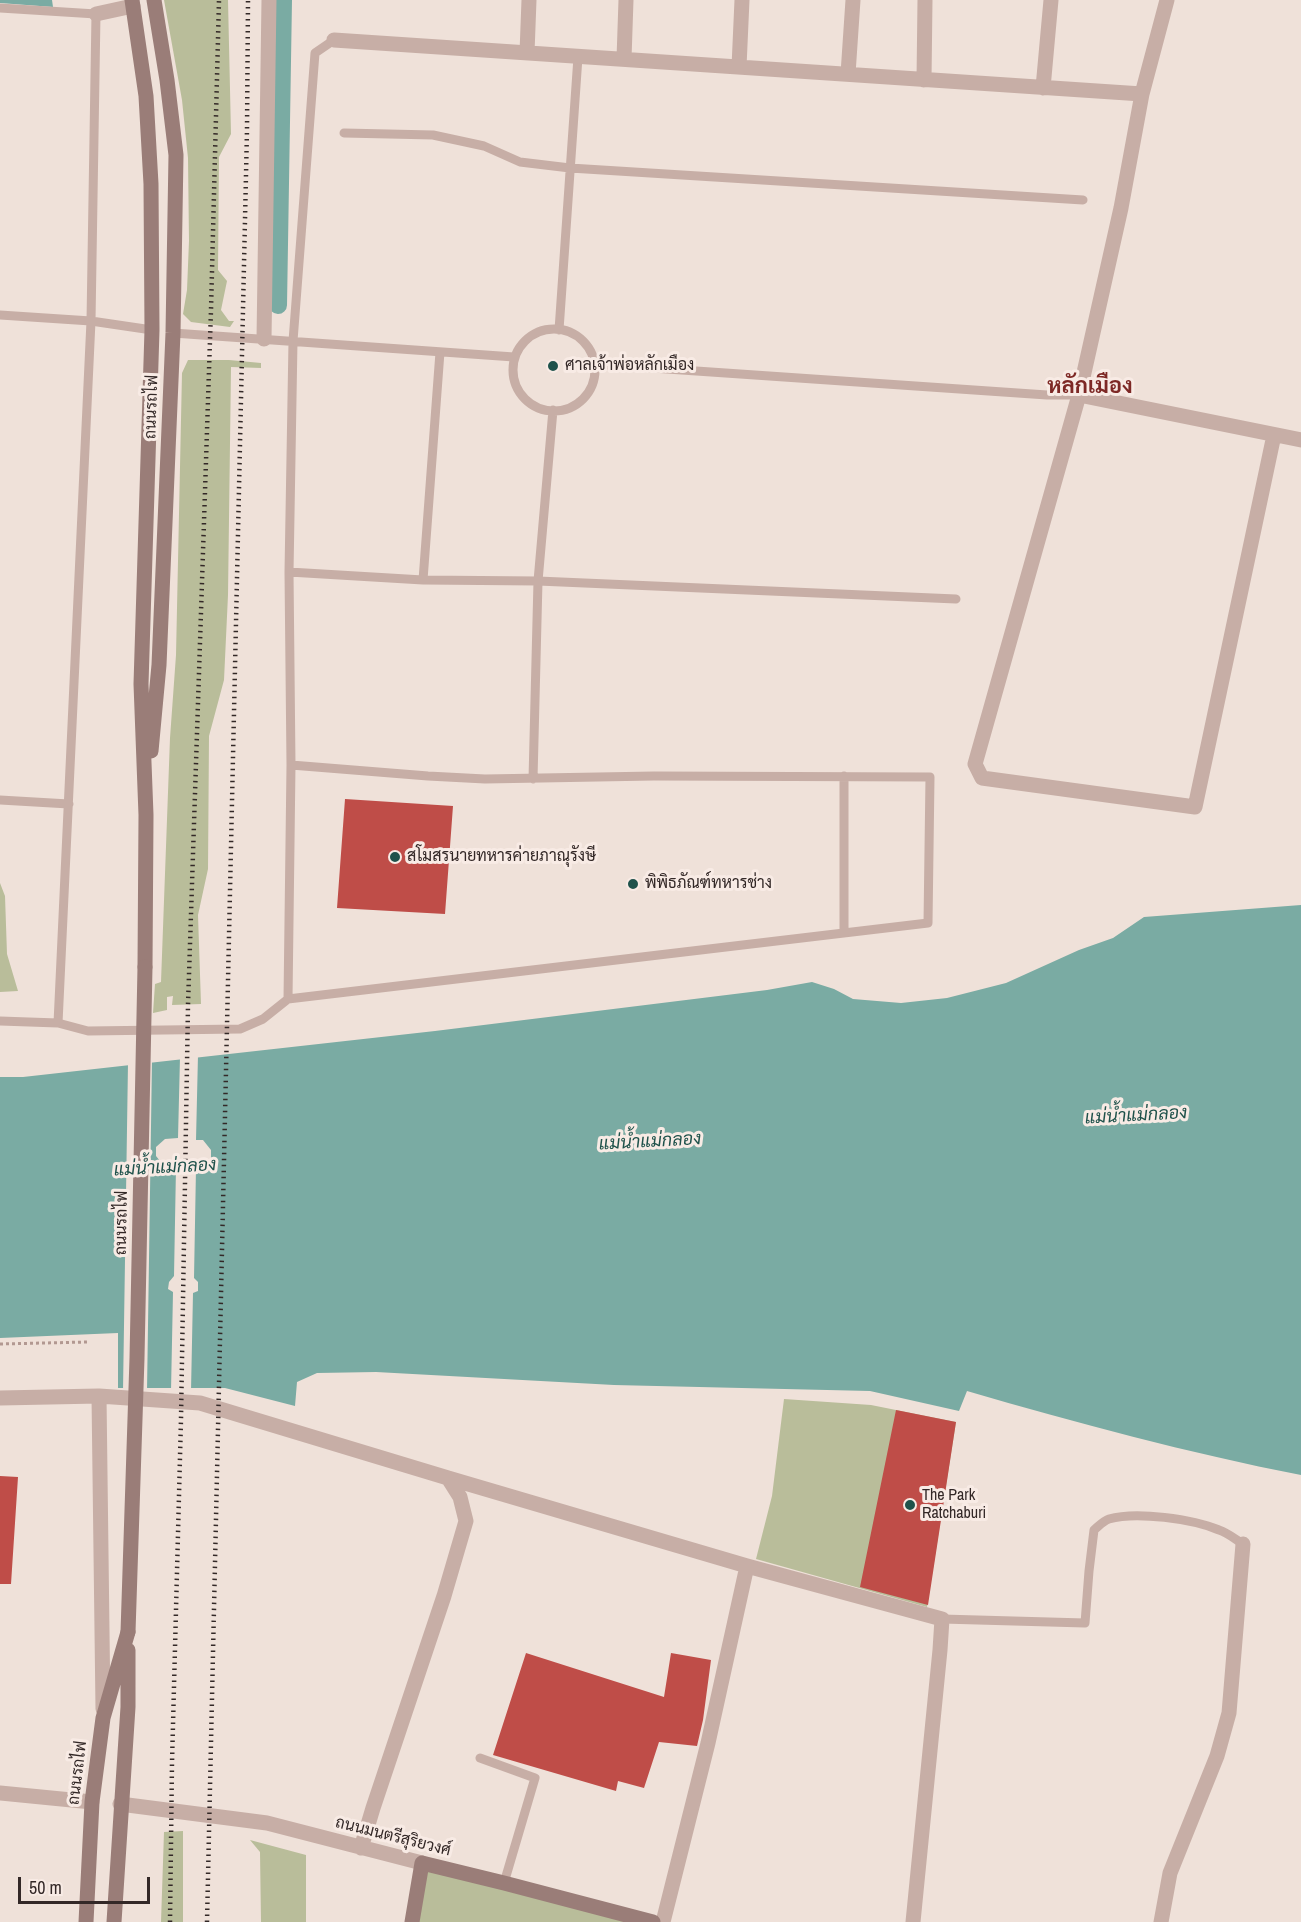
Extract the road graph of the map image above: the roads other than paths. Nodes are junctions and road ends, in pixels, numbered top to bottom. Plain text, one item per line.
1 (154, 0) edge
2 (269, 0) edge
3 (529, 0) edge
4 (626, 0) edge
5 (742, 0) edge
6 (853, 0) edge
7 (925, 0) edge
8 (1051, 0) edge
9 (1167, 0) edge
10 (132, 3) edge
11 (0, 8) edge
12 (96, 14) junction
13 (334, 40) joint
14 (527, 53) junction
15 (578, 57) junction
16 (624, 59) junction
17 (739, 67) junction
18 (848, 74) junction
19 (924, 80) junction
20 (1043, 88) junction
21 (1142, 94) junction
22 (344, 134) dead end
23 (570, 168) junction
24 (1083, 200) dead end
25 (0, 315) edge
26 (91, 321) junction
27 (152, 330) junction
28 (559, 330) junction
29 (173, 333) junction
30 (264, 339) junction
31 (293, 341) junction
32 (440, 352) junction
33 (514, 357) junction
34 (594, 364) junction
35 (1079, 395) junction
36 (553, 411) junction
37 (1274, 435) junction
38 (1301, 440) edge
39 (289, 572) junction
40 (423, 580) junction
41 (538, 581) junction
42 (956, 599) dead end
43 (291, 765) junction
44 (844, 776) junction
45 (533, 779) junction
46 (0, 800) edge
47 (69, 804) junction
48 (146, 815) junction
49 (844, 932) junction
50 (288, 999) junction
51 (0, 1021) edge
52 (58, 1023) junction
53 (99, 1396) junction
54 (0, 1398) edge
55 (447, 1478) junction
56 (1243, 1544) joint
57 (747, 1566) junction
58 (942, 1619) junction
59 (128, 1632) junction
60 (104, 1718) junction
61 (480, 1758) dead end
62 (0, 1793) edge
63 (92, 1802) junction
64 (120, 1804) junction
65 (361, 1848) junction
66 (422, 1863) junction
67 (504, 1883) junction
68 (86, 1922) edge
69 (114, 1922) edge
70 (412, 1922) edge
71 (653, 1922) edge
72 (663, 1922) edge
73 (913, 1922) edge
74 (1161, 1922) edge

1 - 29 main road, ถนนรถไฟ
2 - 30 street
3 - 14 street
4 - 16 street
5 - 17 street
6 - 18 street
7 - 19 street
8 - 20 street
9 - 21 street
10 - 12 street
10 - 27 main road, ถนนรถไฟ
11 - 12 lane
12 - 26 lane
13 - 14 street
13 - 31 lane
14 - 15 street
15 - 16 street
15 - 23 lane
16 - 17 street
17 - 18 street
18 - 19 street
19 - 20 street
20 - 21 street
21 - 35 street
22 - 23 lane
23 - 24 lane
23 - 28 lane
25 - 26 lane
26 - 27 lane
26 - 47 lane
27 - 48 main road, ถนนรถไฟ
28 - 33 lane
28 - 34 lane
29 - 30 lane
29 - 48 main road, ถนนรถไฟ
30 - 31 lane
31 - 32 lane
31 - 39 lane
32 - 33 lane
32 - 40 lane
33 - 36 lane
34 - 35 lane
34 - 36 lane
35 - 37 street
35 - 37 street
36 - 41 lane
37 - 38 street
39 - 40 lane
39 - 43 lane
40 - 41 lane
41 - 42 lane
41 - 45 lane
43 - 45 lane
43 - 50 lane
44 - 45 lane
44 - 49 lane
44 - 49 lane
46 - 47 lane
47 - 52 lane
48 - 59 main road, ถนนรถไฟ, bridge
49 - 50 lane
50 - 52 lane
51 - 52 lane
53 - 54 street
53 - 55 street
53 - 60 street
55 - 57 street
55 - 65 street
56 - 58 lane
56 - 74 street
57 - 58 street
57 - 72 street
58 - 73 street
59 - 60 main road, ถนนรถไฟ
59 - 64 main road, ถนนรถไฟ
60 - 63 main road, ถนนรถไฟ
61 - 67 lane
62 - 63 street
63 - 68 main road, ถนนรถไฟ
64 - 65 street, ถนนมนตรีสุริยวงศ์
64 - 69 main road, ถนนรถไฟ
65 - 66 street, ถนนมนตรีสุริยวงศ์
66 - 67 main road, ถนนมนตรีสุริยวงศ์
66 - 70 main road
67 - 71 main road, ถนนมนตรีสุริยวงศ์

